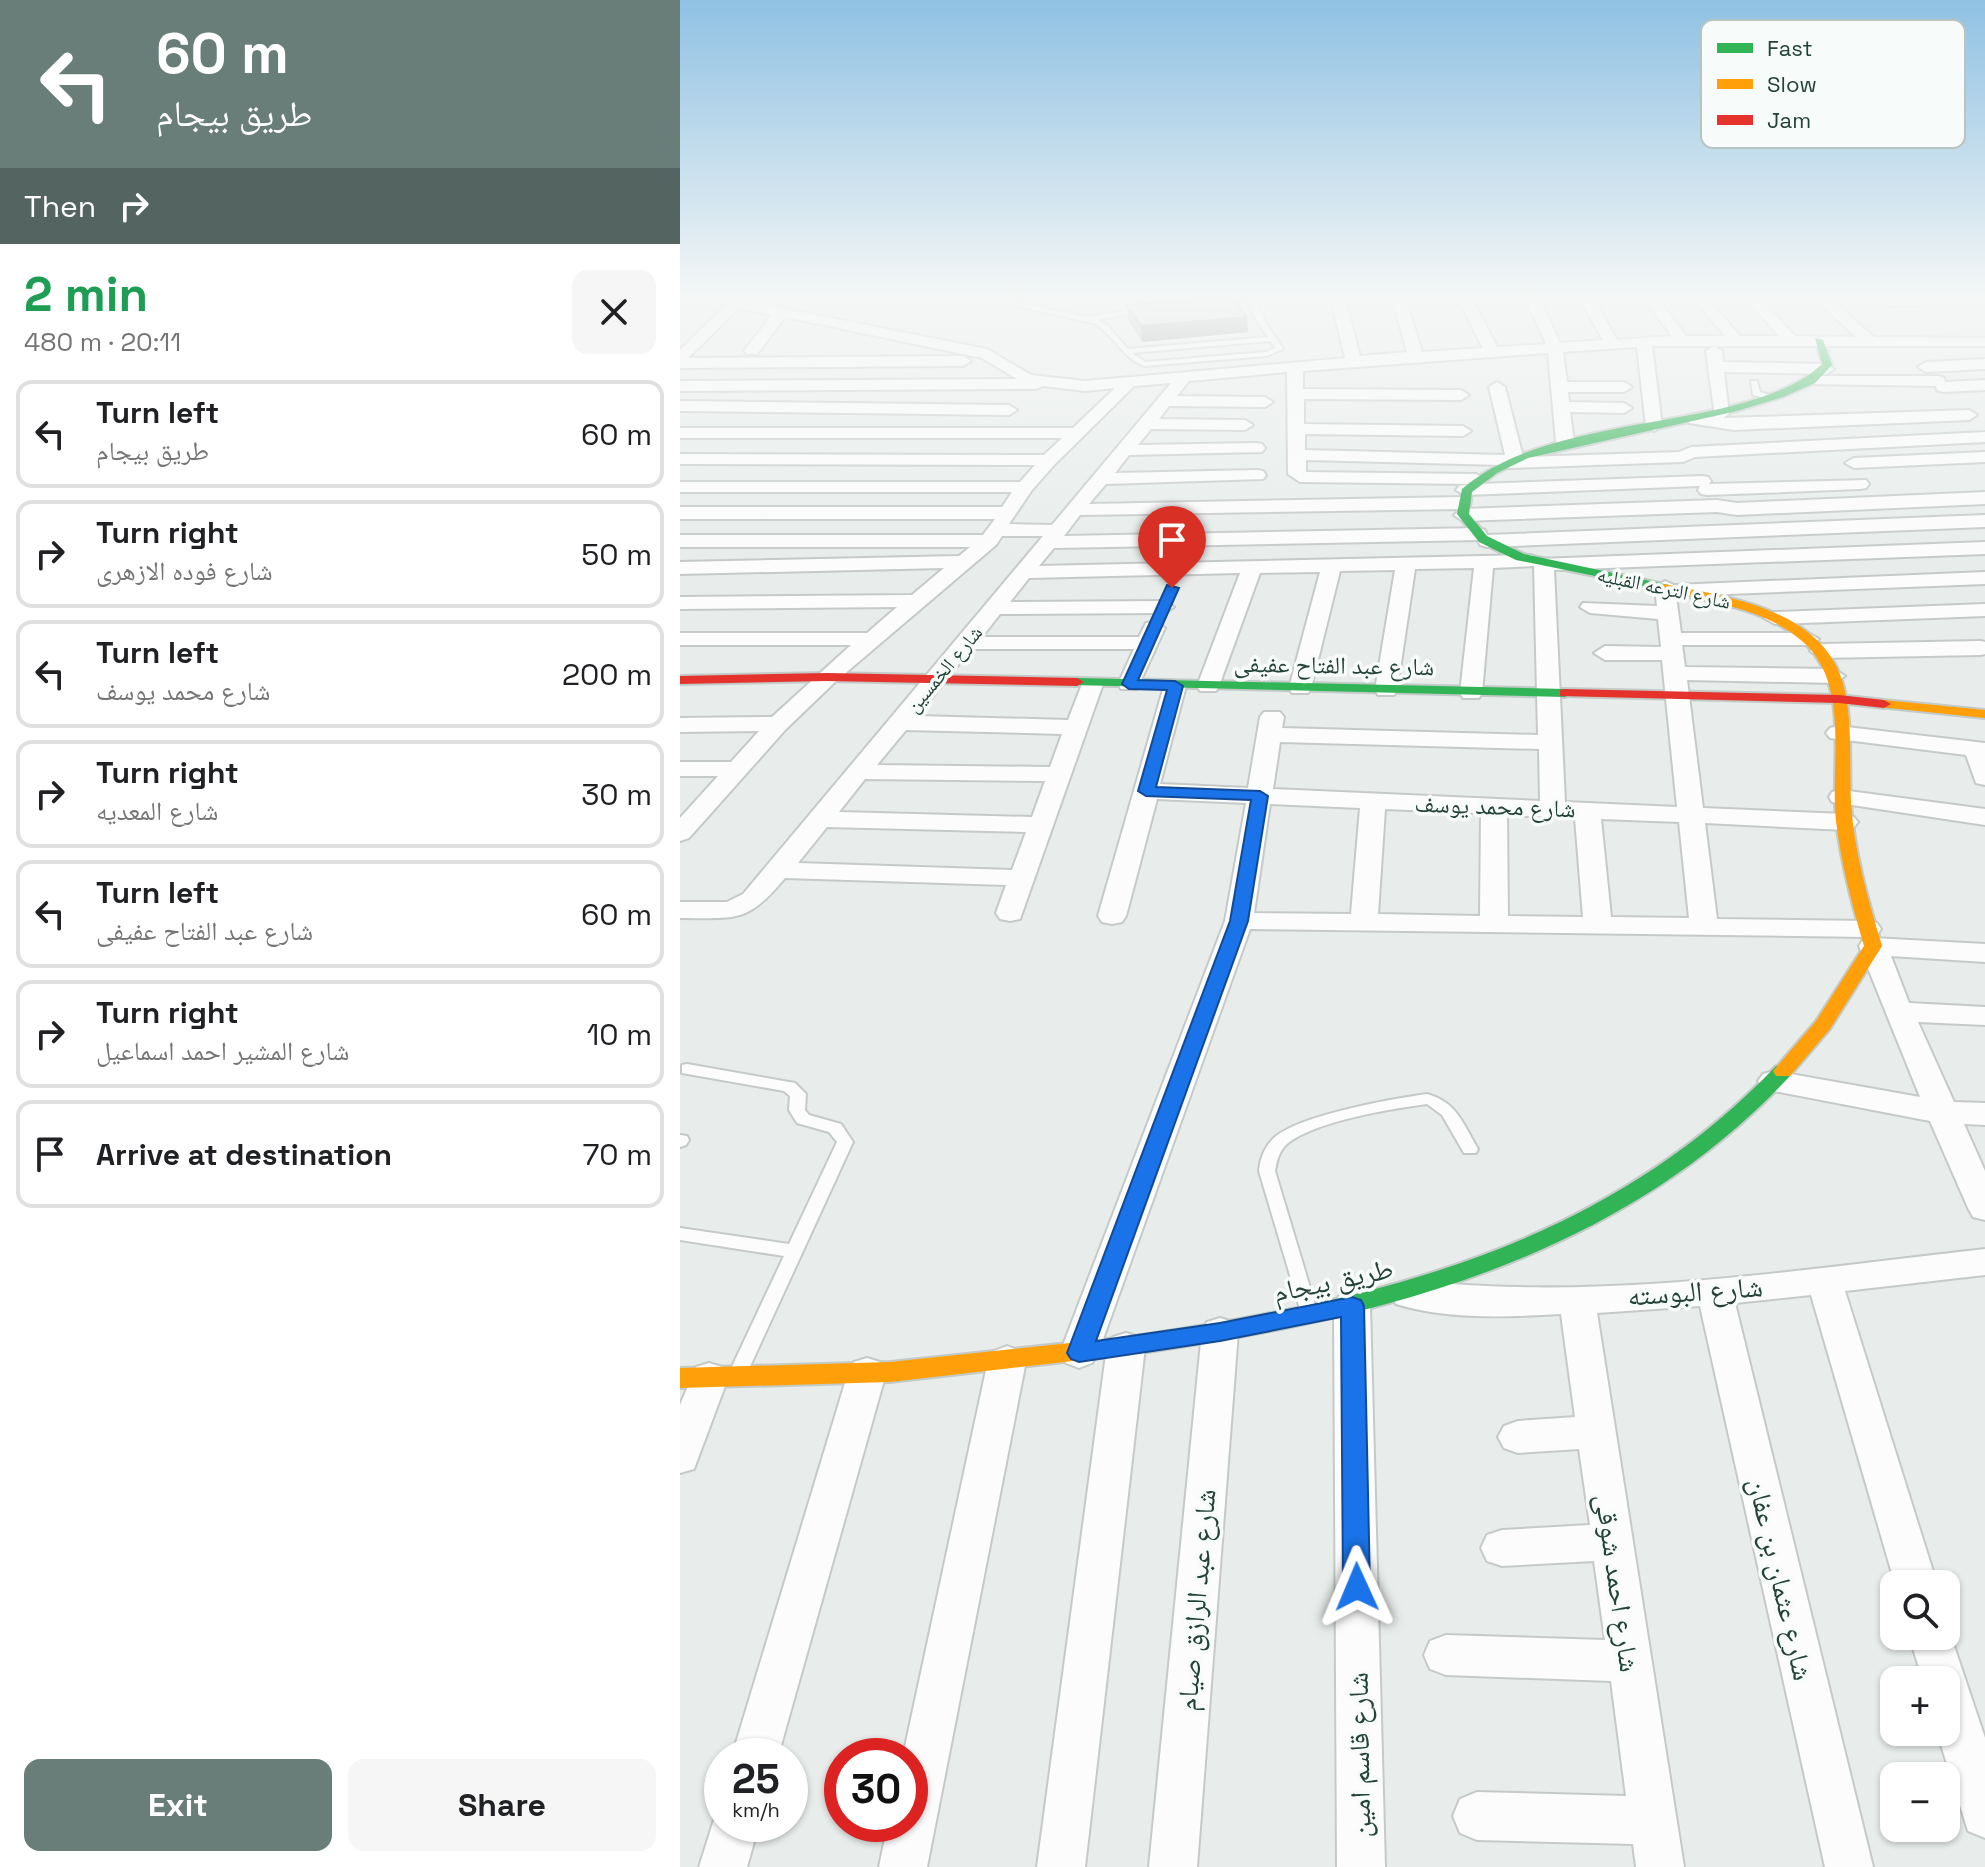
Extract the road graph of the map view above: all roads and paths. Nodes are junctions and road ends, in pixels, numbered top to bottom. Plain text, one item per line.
1 (914, 386) edge
2 (1019, 386) edge
3 (1126, 386) edge
4 (1158, 386) edge
5 (1176, 386) edge
6 (1295, 386) edge
7 (1654, 386) edge
8 (1718, 386) edge
9 (1755, 386) edge
10 (1796, 386) edge
11 (1943, 386) edge
12 (1170, 387) junction
13 (1497, 387) dead end
14 (1560, 387) joint
15 (1624, 387) dead end
16 (1461, 395) dead end
17 (1770, 398) junction
18 (1265, 402) dead end
19 (680, 406) edge
20 (1562, 407) junction
21 (1747, 407) junction
22 (1624, 408) dead end
23 (902, 409) junction
24 (1969, 409) edge
25 (1009, 410) junction
26 (1296, 412) junction
27 (1721, 414) junction
28 (1695, 419) junction
29 (1461, 422) dead end
30 (1146, 424) junction
31 (1662, 424) junction
32 (1219, 425) junction
33 (1245, 425) dead end
34 (999, 432) junction
35 (680, 433) edge
36 (1077, 433) junction
37 (1984, 433) edge
38 (887, 434) junction
39 (1565, 442) junction
40 (1256, 448) dead end
41 (1211, 449) junction
42 (1124, 450) junction
43 (1297, 455) junction
44 (1985, 457) edge
45 (680, 459) edge
46 (872, 459) junction
47 (1049, 460) junction
48 (1512, 462) junction
49 (1833, 464) dead end
50 (1257, 475) dead end
51 (1100, 479) junction
52 (1703, 479) junction
53 (1877, 483) dead end
54 (856, 486) junction
55 (680, 487) edge
56 (1025, 487) junction
57 (1466, 496) junction
58 (1985, 498) edge
59 (1282, 506) junction
60 (1074, 510) junction
61 (842, 512) junction
62 (680, 513) edge
63 (1985, 521) edge
64 (998, 528) junction
65 (1281, 530) dead end
66 (1053, 536) junction
67 (1483, 538) junction
68 (825, 540) junction
69 (680, 541) edge
70 (1985, 548) edge
71 (963, 562) junction
72 (1484, 563) junction
73 (1538, 563) junction
74 (1406, 565) junction
75 (810, 566) junction
76 (1331, 566) junction
77 (680, 568) edge
78 (1252, 568) junction
79 (1180, 569) junction
80 (1023, 572) junction
81 (1985, 578) edge
82 (1671, 588) junction
83 (918, 601) junction
84 (680, 603) edge
85 (1164, 607) junction
86 (1590, 607) dead end
87 (994, 608) junction
88 (1985, 610) edge
89 (1668, 613) junction
90 (1775, 618) junction
91 (680, 639) edge
92 (873, 639) junction
93 (965, 643) junction
94 (1148, 643) junction
95 (1814, 645) junction
96 (1981, 648) dead end
97 (1605, 653) dead end
98 (1674, 666) junction
99 (827, 677) junction
100 (680, 680) edge
101 (935, 680) junction
102 (1092, 684) junction
103 (1129, 684) junction
104 (1175, 686) junction
105 (1208, 686) junction
106 (1300, 688) junction
107 (1836, 688) junction
108 (1386, 690) junction
109 (1471, 693) junction
110 (1549, 694) junction
111 (1985, 714) edge
112 (899, 723) junction
113 (778, 724) junction
114 (680, 725) edge
115 (1077, 727) junction
116 (1838, 733) junction
117 (1551, 742) junction
118 (1981, 750) edge
119 (680, 769) edge
120 (738, 769) junction
121 (859, 772) junction
122 (1060, 774) junction
123 (1985, 778) edge
124 (1146, 791) junction
125 (1260, 796) junction
126 (1373, 801) junction
127 (1494, 807) junction
128 (1553, 808) junction
129 (1587, 810) junction
130 (1843, 810) junction
131 (1691, 815) junction
132 (1985, 817) edge
133 (820, 819) junction
134 (685, 821) edge
135 (1042, 825) junction
136 (778, 870) junction
137 (1023, 878) junction
138 (680, 910) edge
139 (1010, 913) dead end
140 (1112, 916) dead end
141 (1239, 921) junction
142 (1364, 923) junction
143 (1494, 925) junction
144 (1598, 927) junction
145 (1704, 929) junction
146 (1870, 938) junction
147 (1984, 955) edge
148 (1898, 1012) junction
149 (1985, 1016) edge
150 (687, 1069) dead end
151 (1774, 1081) junction
152 (1941, 1112) junction
153 (1985, 1114) edge
154 (1470, 1149) dead end
155 (1983, 1202) edge
156 (680, 1234) edge
157 (795, 1251) junction
158 (1985, 1262) edge
159 (1824, 1280) junction
160 (1714, 1290) junction
161 (1404, 1294) junction
162 (1577, 1299) junction
163 (1352, 1306) junction
164 (1309, 1314) junction
165 (1220, 1332) junction
166 (1126, 1347) junction
167 (1079, 1353) junction
168 (1007, 1361) junction
169 (867, 1373) junction
170 (708, 1378) edge
171 (1596, 1432) junction
172 (1518, 1437) dead end
173 (680, 1457) edge
174 (1612, 1542) junction
175 (1502, 1548) dead end
176 (1912, 1570) edge
177 (1446, 1655) dead end
178 (1630, 1661) junction
179 (1960, 1732) edge
180 (760, 1738) edge
181 (1985, 1814) edge
182 (1477, 1816) dead end
183 (1653, 1821) junction
184 (730, 1842) edge
185 (723, 1867) edge
186 (903, 1867) edge
187 (1061, 1867) edge
188 (1173, 1867) edge
189 (1361, 1867) edge
190 (1660, 1867) edge
191 (1849, 1867) edge

1 - 23 street
2 - 25 street
3 - 36 street
4 - 12 street
5 - 12 street
6 - 26 street
7 - 31 street
8 - 27 street
9 - 17 lane
10 - 17 street
11 - 24 street
12 - 18 street
12 - 30 street, شارع الخمسين
13 - 48 street
14 - 15 street
14 - 20 street
16 - 26 street
17 - 21 street
19 - 23 street
20 - 22 street
20 - 39 street
21 - 24 street
21 - 27 street
23 - 25 street
23 - 38 street
24 - 28 street
24 - 37 street
25 - 34 street
26 - 29 street
26 - 43 street
27 - 28 street
28 - 31 street
30 - 32 street
30 - 42 street, شارع الخمسين
31 - 39 street
31 - 52 street
32 - 33 street
32 - 41 street
34 - 36 street
34 - 38 street
35 - 38 street
36 - 47 street
37 - 52 street
38 - 46 street
39 - 48 street
40 - 41 street
41 - 42 street
42 - 51 street, شارع الخمسين
43 - 48 street
43 - 57 street
44 - 49 street
45 - 46 street
46 - 47 street
46 - 54 street
47 - 56 street
48 - 52 street
48 - 57 street
50 - 51 street
51 - 60 street, شارع الخمسين
52 - 53 street
52 - 57 street
52 - 57 street
52 - 58 street
54 - 55 street
54 - 56 street
54 - 61 street
56 - 64 street
57 - 59 street
57 - 67 street, شارع الترعه القبليه
59 - 60 street
59 - 65 street
60 - 66 street, شارع الخمسين
61 - 62 street
61 - 64 street
61 - 68 street
63 - 67 street
64 - 66 street
64 - 68 street
64 - 71 street
66 - 67 street
66 - 80 street, شارع الخمسين
67 - 73 street, شارع الترعه القبليه
68 - 69 street
68 - 75 street
70 - 73 street
71 - 75 street
71 - 83 street
72 - 73 street
72 - 74 street
72 - 109 street
73 - 82 street, شارع الترعه القبليه
73 - 110 street
74 - 76 street
74 - 108 street
75 - 77 street
76 - 78 street
76 - 106 street
78 - 79 street
78 - 105 street
79 - 80 street
79 - 85 street
80 - 87 street, شارع الخمسين
81 - 82 street
82 - 89 street
82 - 90 street, شارع الترعه القبليه
83 - 84 street
83 - 92 street
85 - 87 street
85 - 94 street
86 - 89 street
87 - 93 street, شارع الخمسين
88 - 90 street
89 - 98 street
90 - 95 street, شارع الترعه القبليه
91 - 92 street
92 - 99 street
93 - 94 street
93 - 101 street, شارع الخمسين
94 - 103 street
95 - 96 street
95 - 98 street
95 - 107 street
97 - 98 street
98 - 107 street
98 - 110 street, شارع عبد الفتاح عفيفى
98 - 131 street
99 - 100 street, شارع عبد الفتاح عفيفى
99 - 101 street, شارع عبد الفتاح عفيفى
99 - 113 street
101 - 102 street, شارع عبد الفتاح عفيفى
101 - 112 street, شارع الخمسين
102 - 103 street, شارع عبد الفتاح عفيفى
102 - 115 street
103 - 104 street, شارع عبد الفتاح عفيفى
104 - 105 street, شارع عبد الفتاح عفيفى
104 - 124 street
105 - 106 street, شارع عبد الفتاح عفيفى
106 - 108 street, شارع عبد الفتاح عفيفى
107 - 111 street
107 - 116 street
108 - 109 street, شارع عبد الفتاح عفيفى
109 - 110 street, شارع عبد الفتاح عفيفى
110 - 117 street
112 - 115 street
112 - 121 street, شارع الخمسين
113 - 114 street
113 - 120 street
115 - 122 street
116 - 118 street
116 - 130 street
117 - 125 street
117 - 128 street
118 - 123 street
119 - 120 street
120 - 134 street
121 - 122 street
121 - 133 street, شارع الخمسين
122 - 135 street
124 - 125 street, شارع محمد يوسف
124 - 140 street
125 - 126 street, شارع محمد يوسف
125 - 141 street
126 - 127 street, شارع محمد يوسف
126 - 142 street
127 - 128 street, شارع محمد يوسف
127 - 143 street
128 - 129 street, شارع محمد يوسف
129 - 131 street, شارع محمد يوسف
129 - 144 street
130 - 131 street, شارع محمد يوسف
130 - 132 street, شارع محمد يوسف
130 - 146 street
131 - 145 street
133 - 135 street
133 - 136 street, شارع الخمسين
135 - 137 street
136 - 137 street
136 - 138 street, شارع الخمسين
137 - 139 street
141 - 142 street
141 - 167 street
142 - 143 street
143 - 144 street
144 - 145 street
145 - 146 street
146 - 147 street
146 - 148 street
146 - 151 street, طريق بيجام
148 - 149 street
148 - 152 street
150 - 157 lane
151 - 152 street
151 - 161 street, طريق بيجام
152 - 153 street
152 - 155 street
154 - 164 lane
156 - 157 lane
157 - 170 lane
158 - 159 street, شارع البوسته
159 - 160 street, شارع البوسته
159 - 176 street
160 - 162 street, شارع البوسته
160 - 191 street, شارع عثمان بن عفان
161 - 162 street, شارع البوسته
161 - 163 street, طريق بيجام
162 - 171 street, شارع احمد شوقى
163 - 164 street, طريق بيجام
163 - 189 street, شارع قاسم امين
164 - 165 street, طريق بيجام
165 - 166 street, طريق بيجام
165 - 188 street, شارع عبد الرازق صيام
166 - 167 street, طريق بيجام
166 - 187 street
167 - 168 street, طريق بيجام
168 - 169 street, طريق بيجام
168 - 186 street
169 - 170 street, طريق بيجام
169 - 180 street
170 - 173 street
171 - 172 street
171 - 174 street, شارع احمد شوقى
174 - 175 street
174 - 178 street, شارع احمد شوقى
177 - 178 street
178 - 183 street, شارع احمد شوقى
179 - 181 street
182 - 183 street
183 - 190 street, شارع احمد شوقى
184 - 185 street

